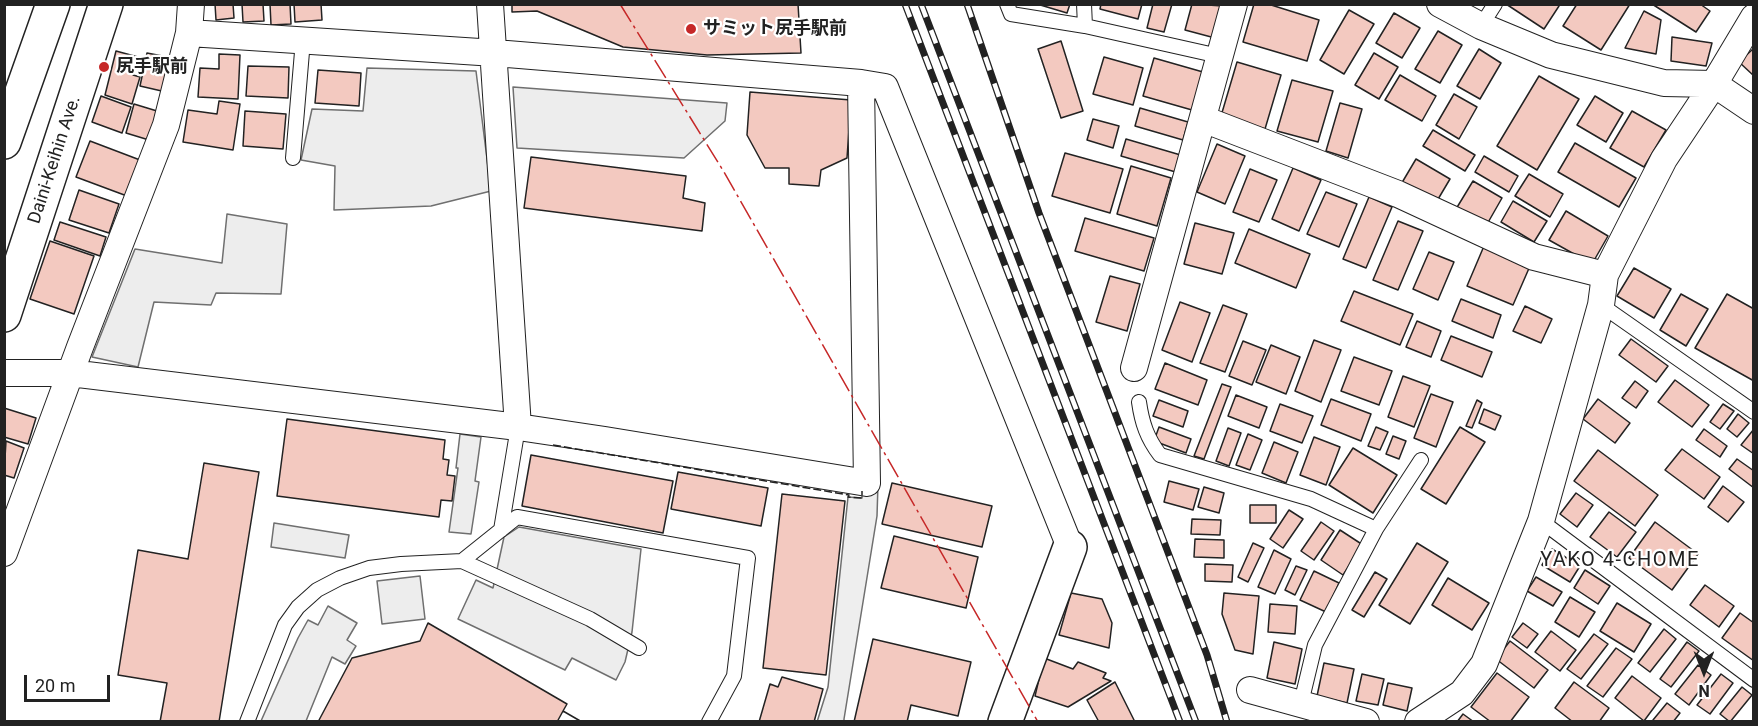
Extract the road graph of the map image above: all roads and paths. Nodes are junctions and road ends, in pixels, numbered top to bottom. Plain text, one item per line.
1 (53, 4) edge
2 (106, 4) edge
3 (191, 4) edge
4 (490, 4) edge
5 (1007, 4) edge
6 (1084, 4) edge
7 (1234, 4) edge
8 (1440, 4) edge
9 (1488, 15) edge
10 (1754, 17) edge
11 (1085, 26) junction
12 (189, 33) junction
13 (303, 40) junction
14 (495, 53) junction
15 (1219, 56) junction
16 (861, 83) junction
17 (1714, 84) junction
18 (1754, 111) edge
19 (1203, 119) junction
20 (4, 142) edge
21 (293, 158) dead end
22 (1605, 275) junction
23 (1601, 305) junction
24 (4, 315) edge
25 (1134, 368) dead end
26 (4, 373) edge
27 (70, 373) junction
28 (1139, 402) dead end
29 (1754, 412) edge
30 (518, 427) junction
31 (1421, 460) dead end
32 (1541, 521) junction
33 (1376, 529) junction
34 (501, 530) junction
35 (1070, 547) joint
36 (4, 553) edge
37 (462, 561) junction
38 (639, 648) dead end
39 (1754, 680) edge
40 (1250, 690) dead end
41 (1301, 703) junction
42 (247, 722) edge
43 (709, 722) edge
44 (1005, 722) edge
45 (1366, 722) edge
46 (1418, 722) edge

1 - 20 main road
2 - 24 main road, Daini-Keihin Ave.
3 - 12 street
4 - 14 street
5 - 11 lane
6 - 11 lane
7 - 15 street
8 - 9 street
9 - 17 street
10 - 17 street
11 - 15 lane
12 - 13 street
12 - 27 street
13 - 14 street
13 - 21 lane
14 - 16 street
14 - 30 street
15 - 19 street
16 - 30 street
16 - 35 street
17 - 18 street
17 - 22 street
19 - 22 street
19 - 25 street
22 - 23 street
23 - 29 lane
23 - 32 street
26 - 27 street
27 - 30 street
27 - 36 street
28 - 33 lane
30 - 34 lane
31 - 33 lane
32 - 39 lane
32 - 46 street
33 - 41 lane
34 - 37 lane
34 - 43 lane
35 - 44 main road
37 - 38 lane
37 - 42 lane
40 - 41 street
41 - 45 street

